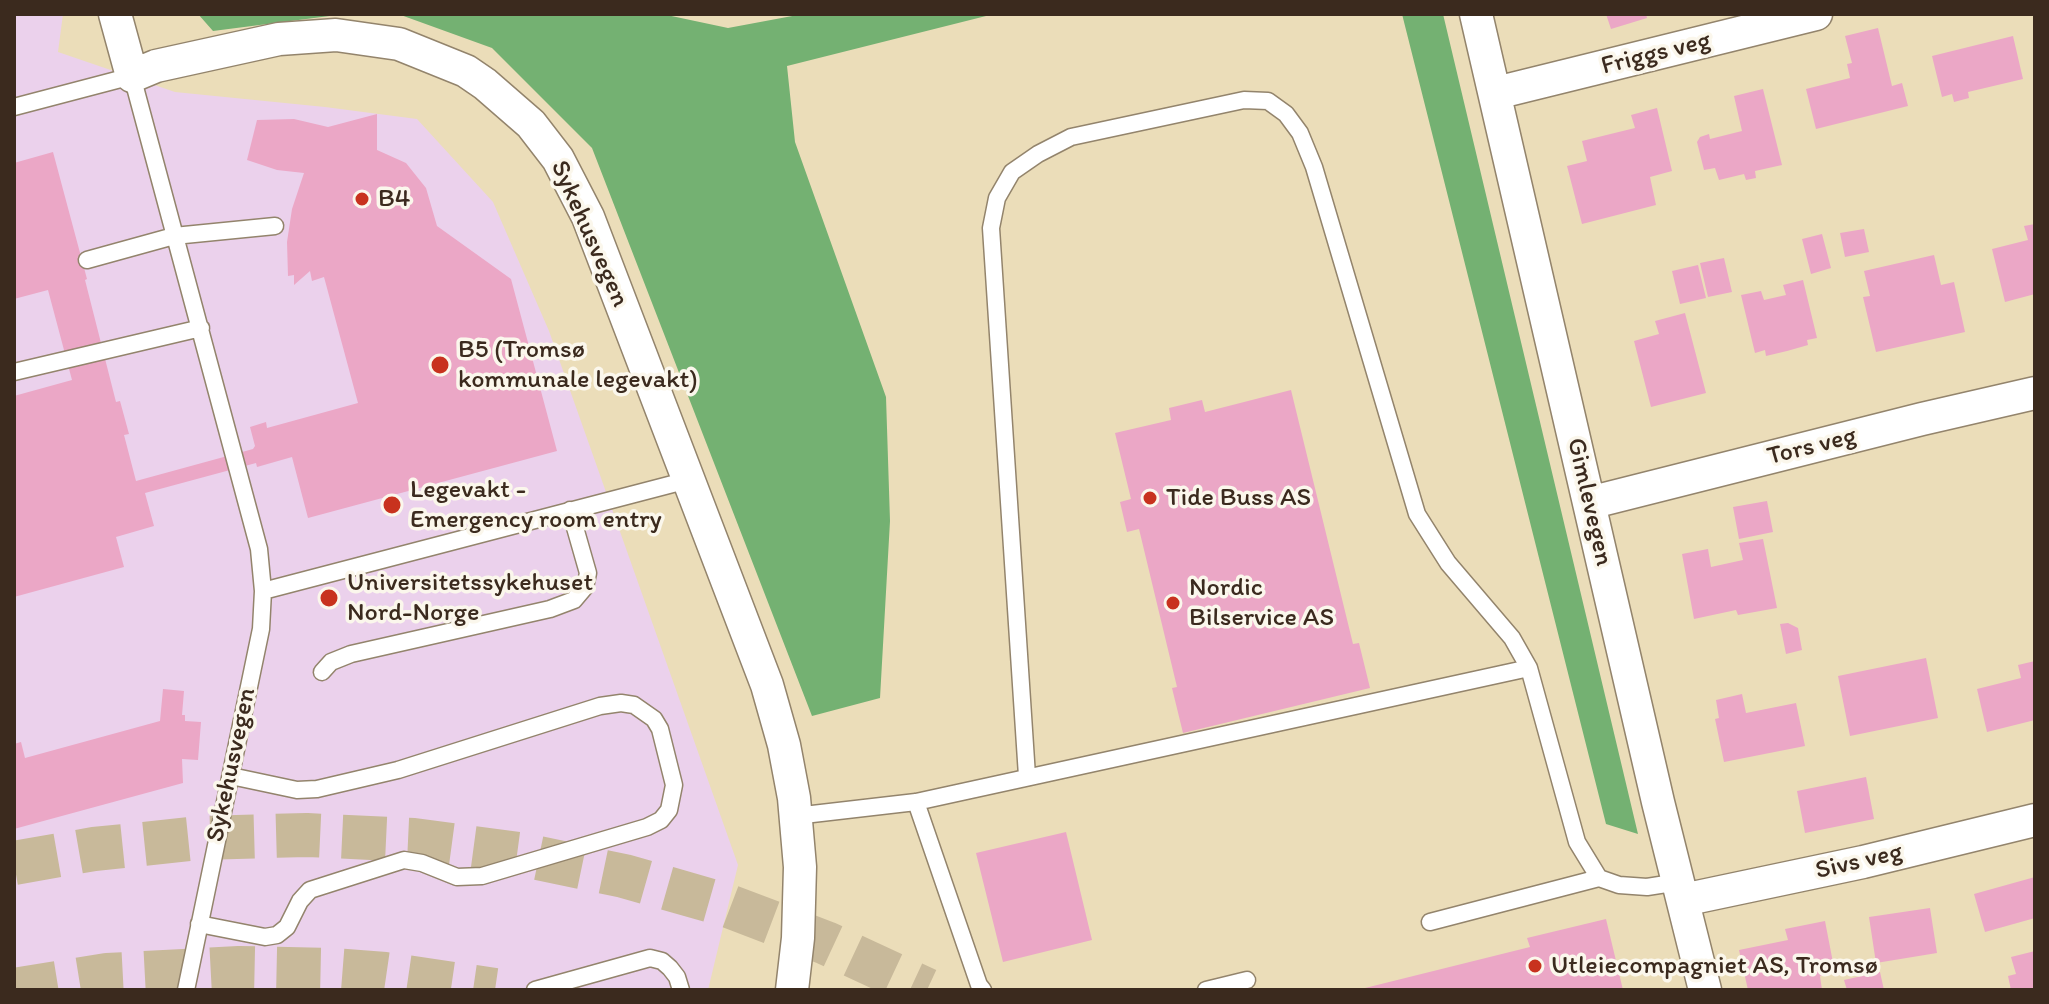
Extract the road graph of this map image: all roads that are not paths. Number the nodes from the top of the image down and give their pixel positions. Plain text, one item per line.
1 (115, 14) edge
2 (1476, 14) edge
3 (1816, 14) edge
4 (132, 76) junction
5 (1496, 93) junction
6 (14, 107) edge
7 (275, 226) dead end
8 (174, 236) junction
9 (87, 260) dead end
10 (201, 328) junction
11 (14, 372) edge
12 (2035, 393) edge
13 (688, 480) junction
14 (1589, 503) junction
15 (570, 510) junction
16 (263, 591) junction
17 (1529, 668) junction
18 (322, 672) dead end
19 (231, 776) junction
20 (1027, 776) junction
21 (916, 802) junction
22 (795, 816) junction
23 (2035, 820) edge
24 (1599, 878) junction
25 (1681, 891) junction
26 (1430, 922) dead end
27 (199, 924) junction
28 (1247, 980) dead end
29 (186, 990) edge
30 (535, 990) edge
31 (681, 990) edge
32 (792, 990) edge
33 (983, 990) edge
34 (1206, 990) edge
35 (1705, 990) edge

1 - 4 street, Sykehusvegen
2 - 5 street, Gimlevegen
3 - 5 street, Friggs veg
4 - 6 lane
4 - 8 lane, Sykehusvegen
4 - 13 street, Sykehusvegen
5 - 14 street, Gimlevegen
7 - 8 lane
8 - 9 lane
8 - 10 lane, Sykehusvegen
10 - 11 lane
10 - 16 lane, Sykehusvegen
12 - 14 street, Tors veg
13 - 15 lane
13 - 22 street, Sykehusvegen
14 - 25 street, Gimlevegen
15 - 16 lane
15 - 18 lane
16 - 19 lane, Sykehusvegen
17 - 20 lane
17 - 20 lane
17 - 24 lane
19 - 27 lane, Sykehusvegen
19 - 27 lane
20 - 21 lane
21 - 22 lane
21 - 33 lane
22 - 32 street, Sykehusvegen
23 - 25 street, Sivs veg
24 - 25 lane
24 - 26 lane
25 - 35 street, Gimlevegen
27 - 29 lane, Sykehusvegen
28 - 34 lane
30 - 31 lane

